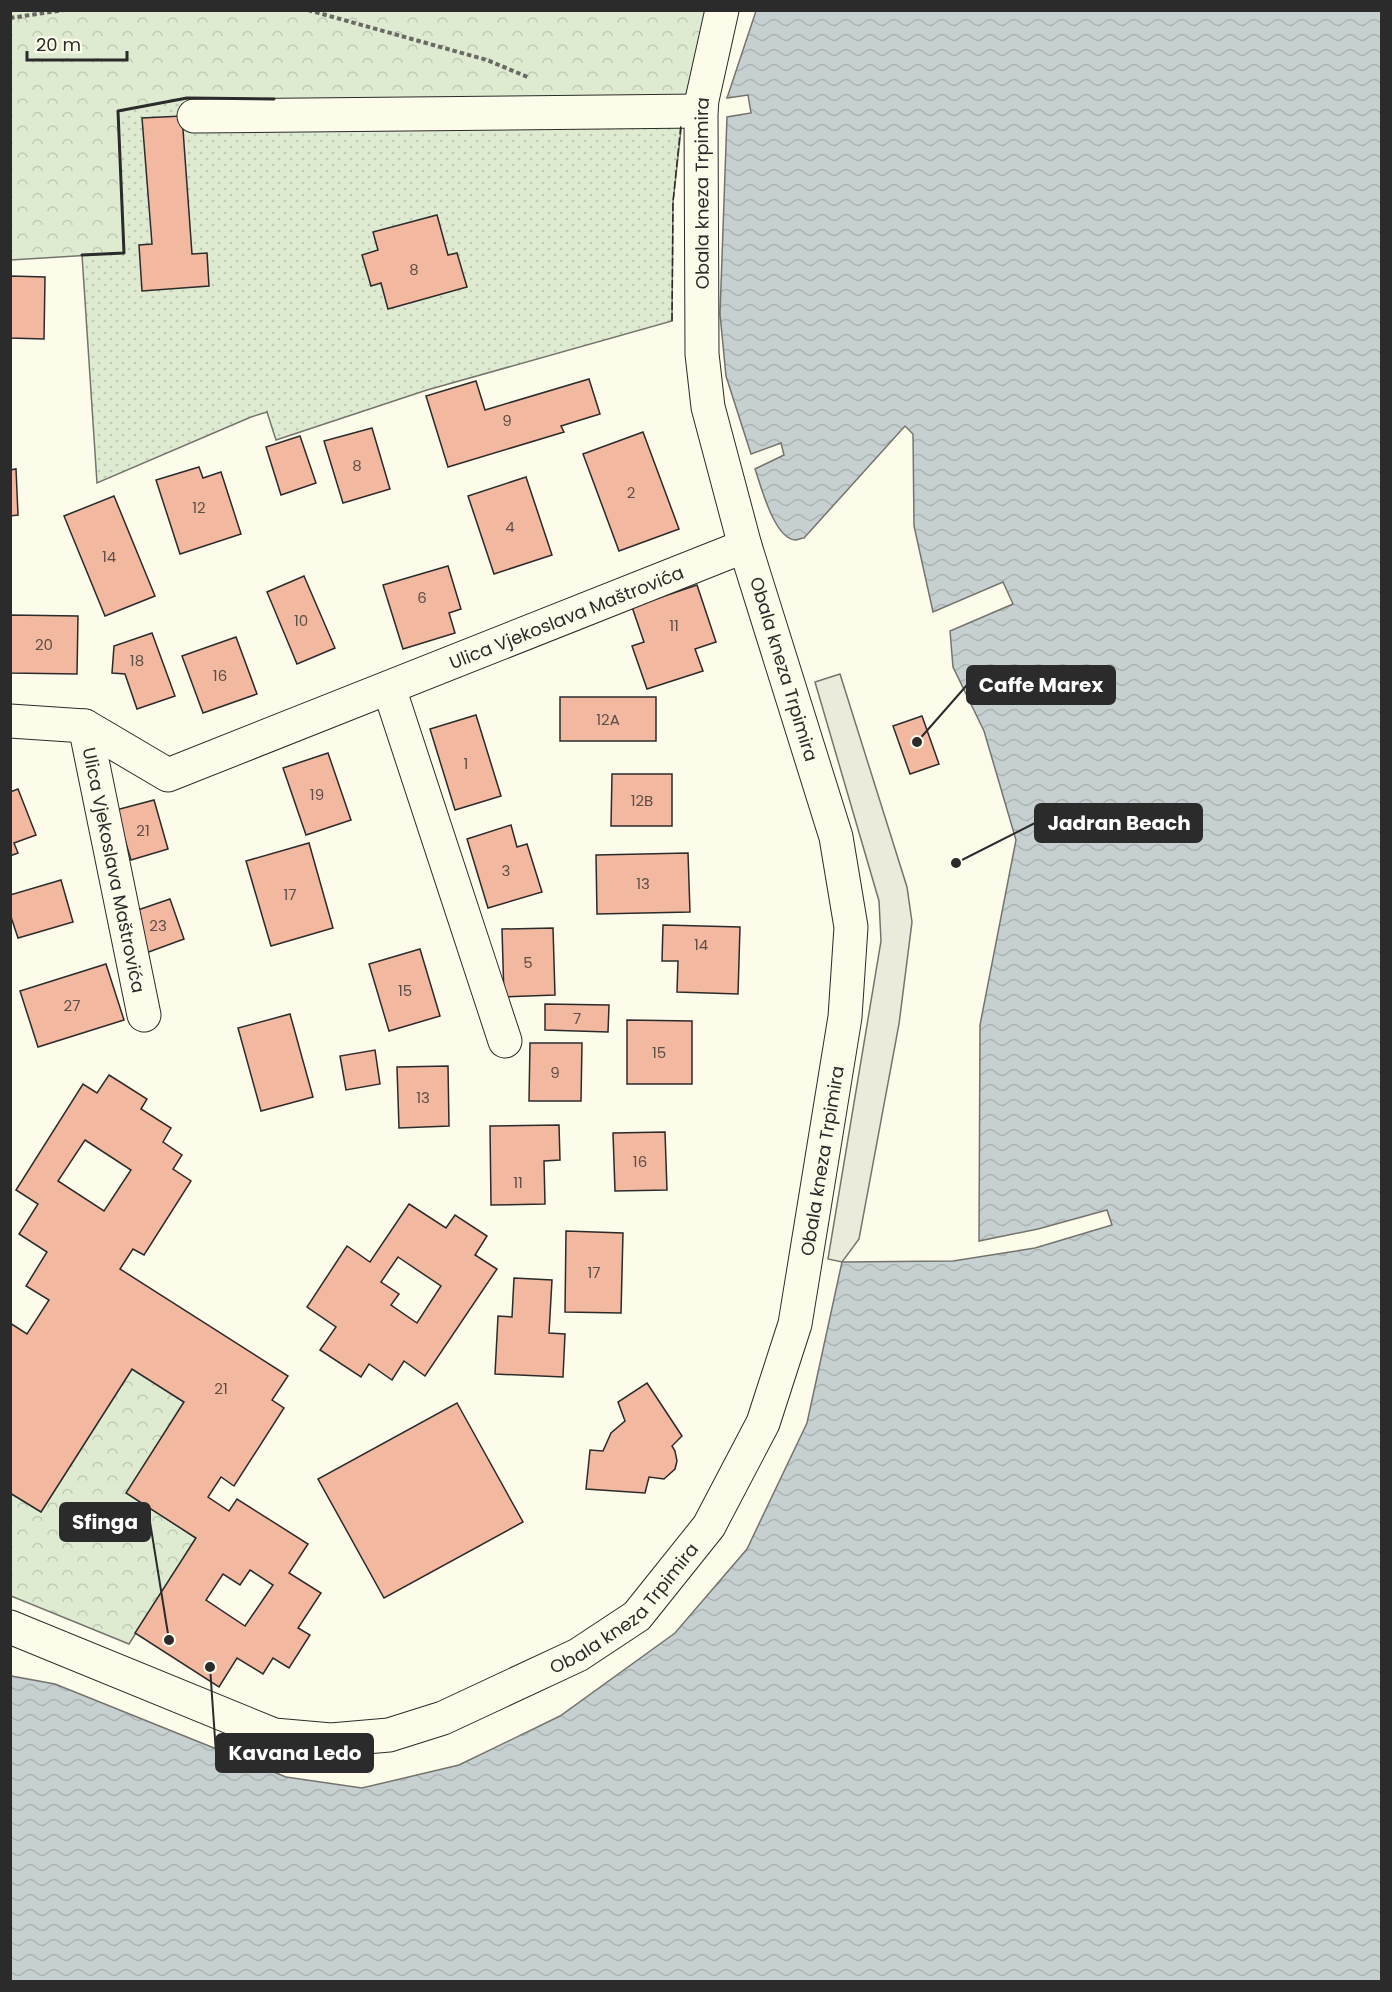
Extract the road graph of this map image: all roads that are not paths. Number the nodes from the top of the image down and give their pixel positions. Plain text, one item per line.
1 (722, 10) edge
2 (701, 111) junction
3 (194, 116) dead end
4 (745, 546) junction
5 (389, 688) junction
6 (10, 721) edge
7 (85, 726) junction
8 (144, 1015) dead end
9 (505, 1041) dead end
10 (10, 1627) edge

1 - 2 street, Obala kneza Trpimira
2 - 3 street
2 - 4 street, Obala kneza Trpimira
4 - 5 street, Ulica Vjekoslava Maštrovića
4 - 10 street, Obala kneza Trpimira
5 - 7 street, Ulica Vjekoslava Maštrovića
5 - 9 street
6 - 7 street, Ulica Vjekoslava Maštrovića
7 - 8 street, Ulica Vjekoslava Maštrovića

